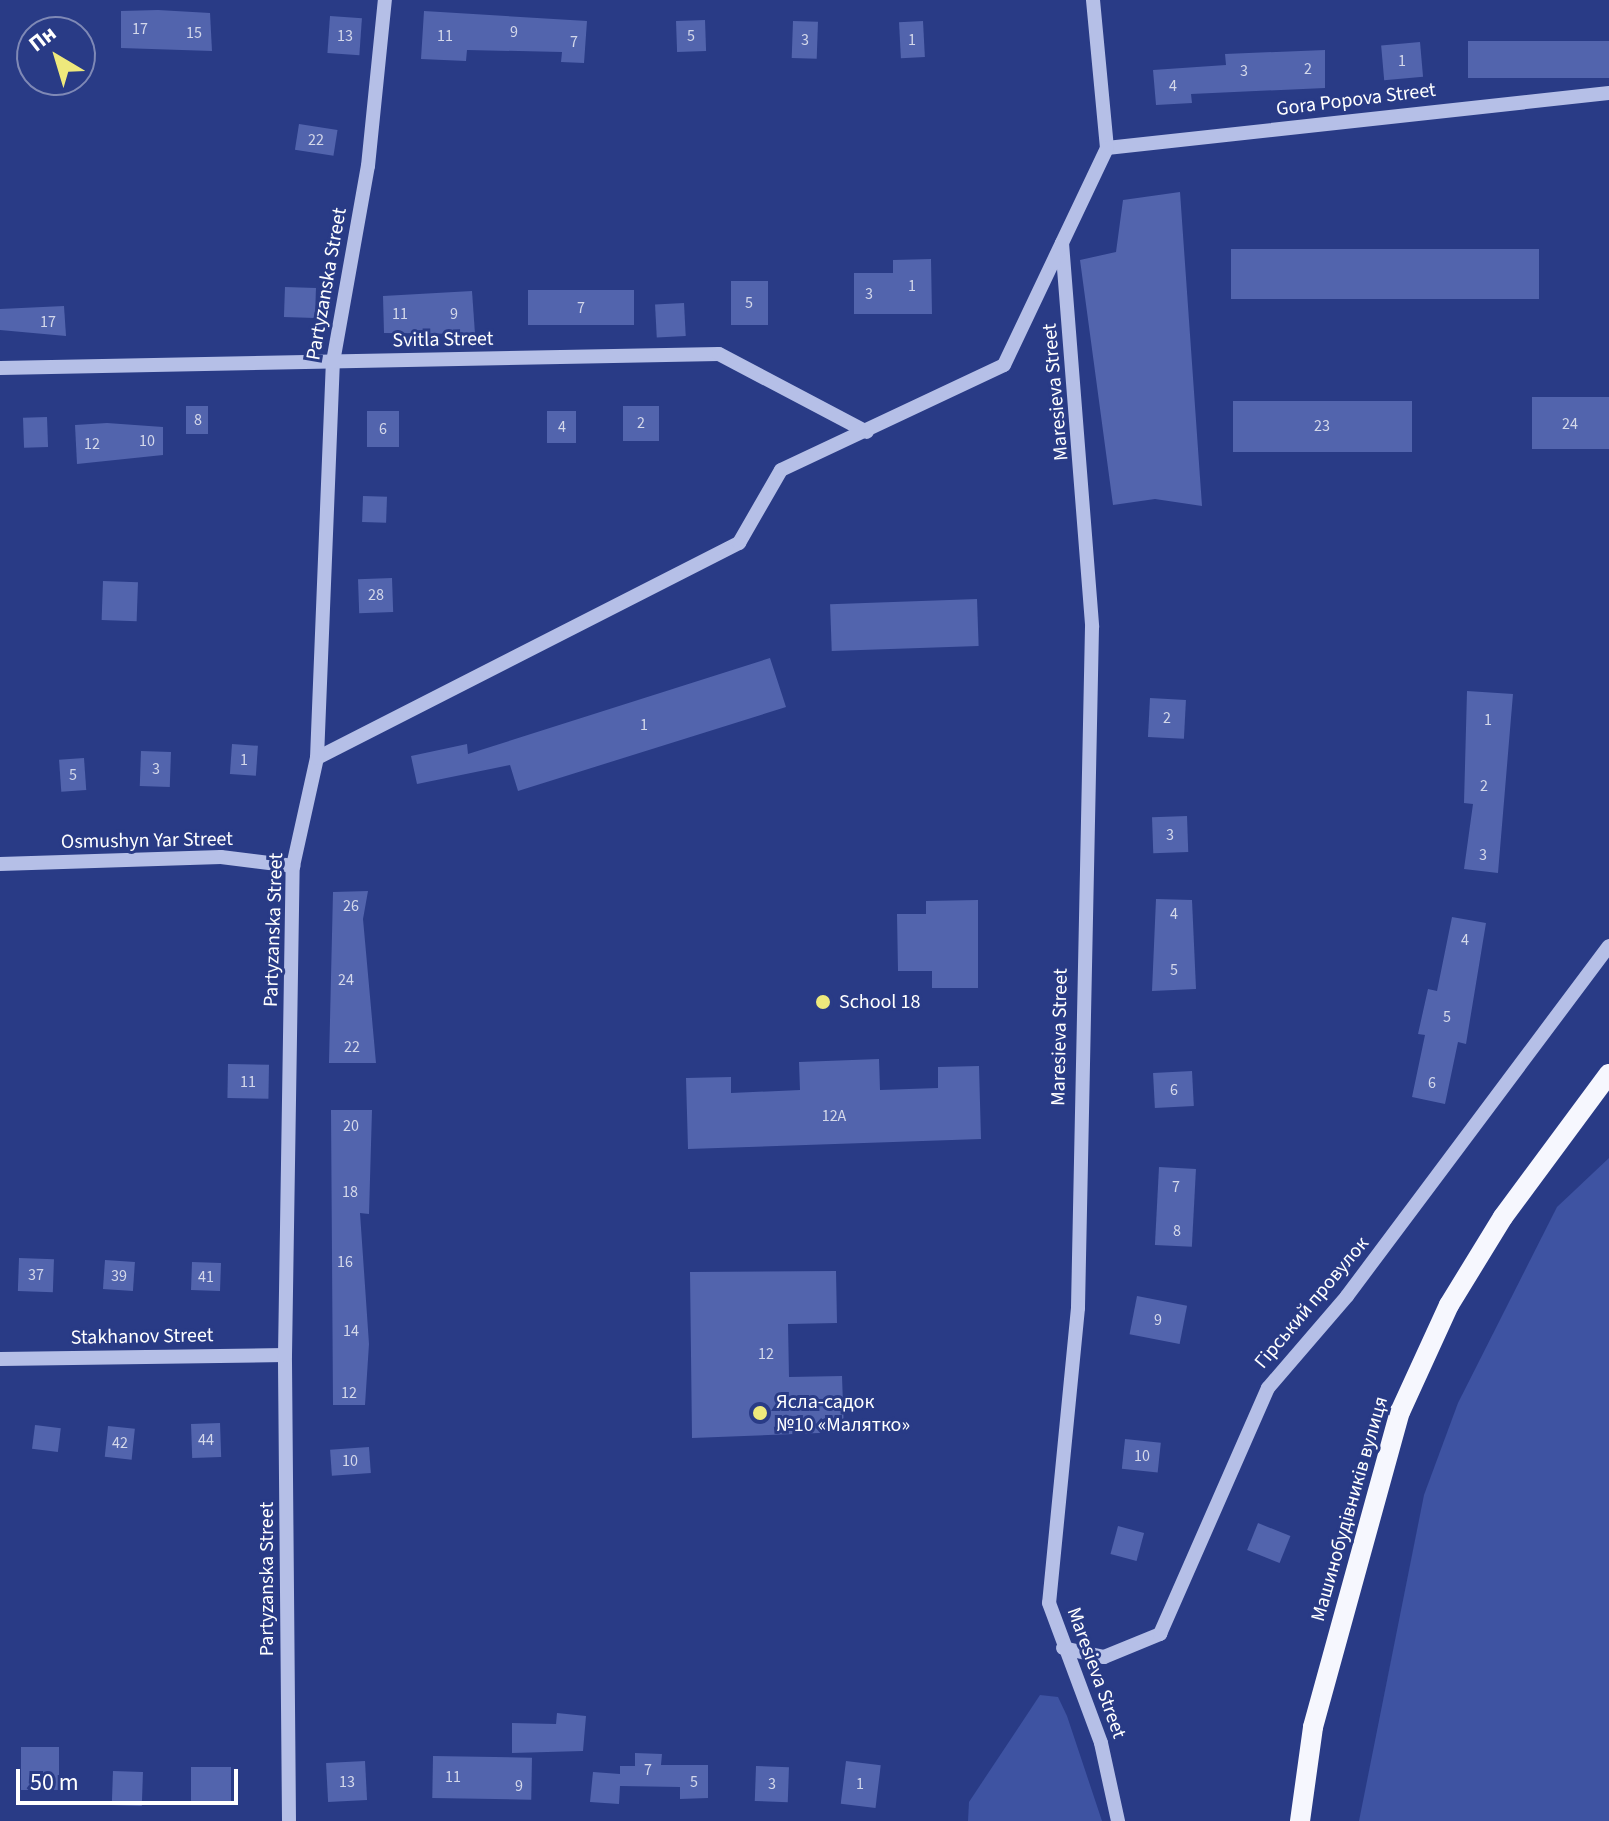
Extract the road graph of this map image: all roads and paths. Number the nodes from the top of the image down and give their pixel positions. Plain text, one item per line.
1 (385, 0) edge
2 (1093, 0) edge
3 (1609, 93) edge
4 (1107, 148) junction
5 (1062, 243) junction
6 (333, 362) junction
7 (0, 368) edge
8 (867, 432) junction
9 (317, 758) junction
10 (0, 864) edge
11 (293, 866) junction
12 (1609, 946) edge
13 (1609, 1074) edge
14 (285, 1355) junction
15 (0, 1359) edge
16 (1063, 1648) junction
17 (289, 1821) edge
18 (1118, 1821) edge
19 (1300, 1821) edge

1 - 6 street, Partyzanska Street
2 - 4 street
3 - 4 street, Gora Popova Street
4 - 5 street
5 - 8 street
5 - 16 street, Maresieva Street
6 - 7 street, Svitla Street
6 - 8 street, Svitla Street
6 - 9 street, Partyzanska Street
8 - 9 street
9 - 11 street, Partyzanska Street
10 - 11 street, Osmushyn Yar Street
11 - 14 street, Partyzanska Street
12 - 16 street, Гірський провулок
13 - 19 main road, Машинобудівників вулиця
14 - 15 street, Stakhanov Street
14 - 17 street, Partyzanska Street
16 - 18 street, Maresieva Street

